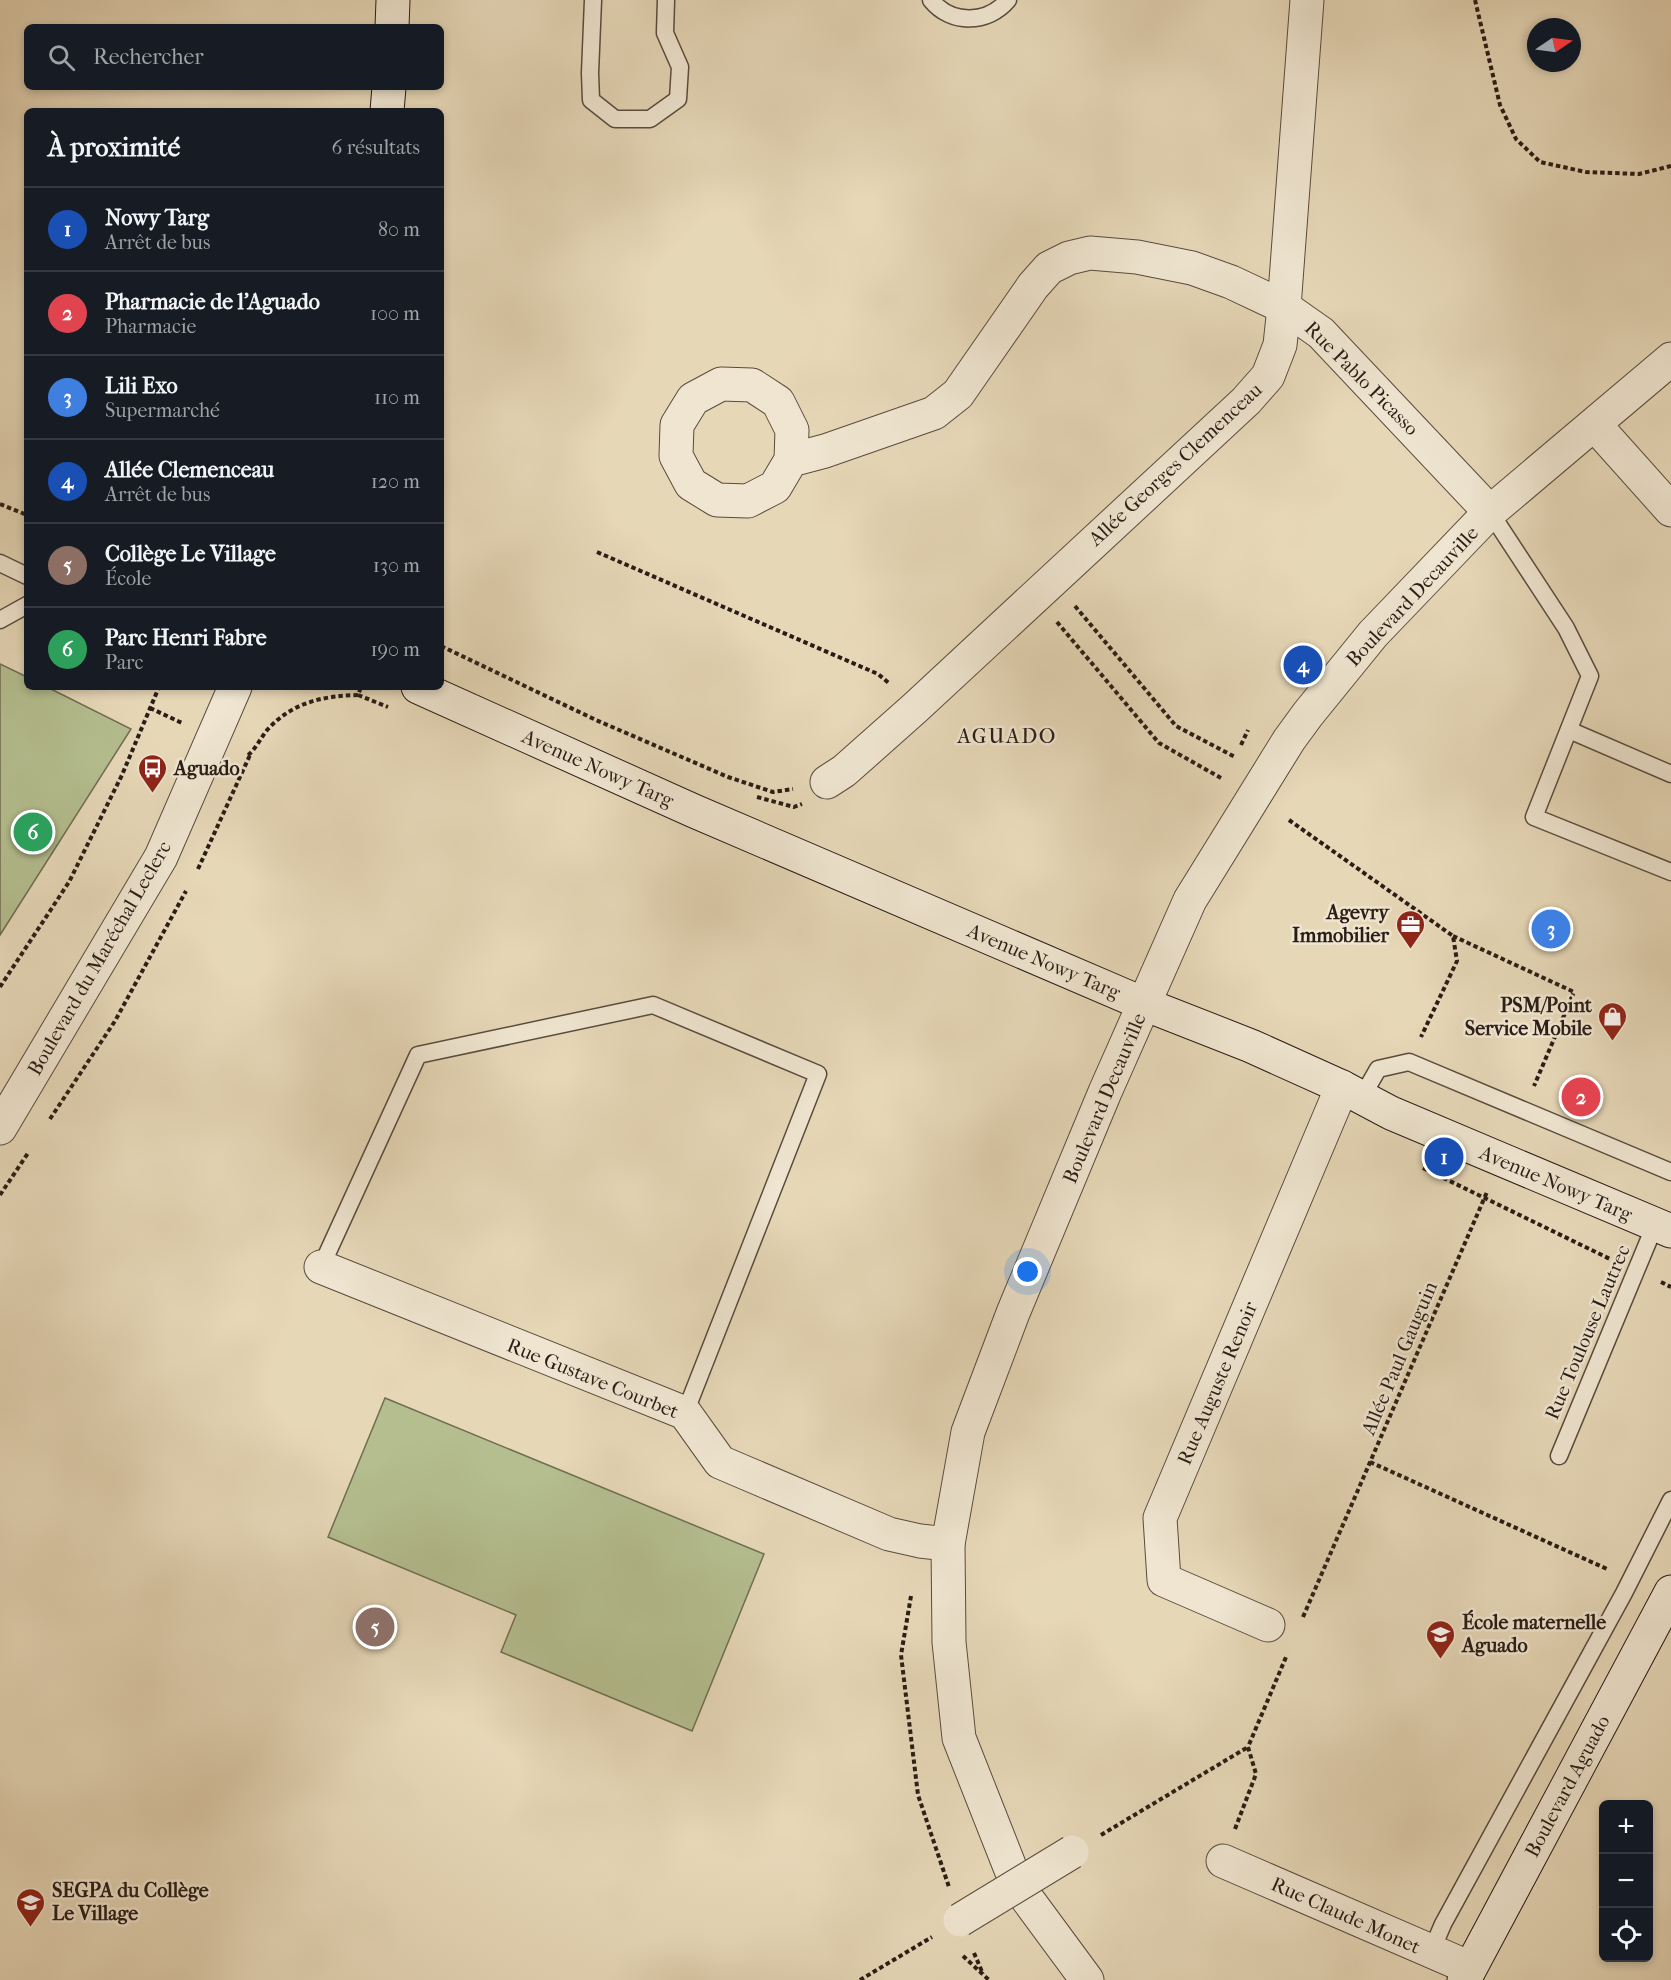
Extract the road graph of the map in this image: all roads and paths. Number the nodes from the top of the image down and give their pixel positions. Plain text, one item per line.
1 (393, 0) edge
2 (593, 0) edge
3 (666, 0) edge
4 (931, 0) edge
5 (1008, 0) edge
6 (1307, 0) edge
7 (1475, 0) edge
8 (392, 24) edge
9 (389, 90) edge
10 (387, 108) edge
11 (1671, 166) edge
12 (1284, 307) junction
13 (1671, 359) edge
14 (1595, 425) junction
15 (791, 460) dead end
16 (0, 504) edge
17 (1671, 510) edge
18 (1490, 512) junction
19 (24, 514) edge
20 (597, 552) dead end
21 (0, 563) edge
22 (24, 575) edge
23 (1035, 597) junction
24 (1069, 599) dead end
25 (24, 607) edge
26 (0, 620) edge
27 (444, 647) edge
28 (158, 690) edge
29 (234, 690) edge
30 (425, 690) edge
31 (915, 708) junction
32 (1569, 730) junction
33 (1235, 758) dead end
34 (1671, 774) edge
35 (1221, 778) dead end
36 (827, 782) joint
37 (1289, 820) dead end
38 (1671, 872) edge
39 (1453, 936) junction
40 (0, 987) edge
41 (1144, 1004) junction
42 (1409, 1062) junction
43 (1352, 1092) junction
44 (1523, 1110) junction
45 (0, 1128) edge
46 (1502, 1160) junction
47 (1415, 1163) dead end
48 (1671, 1172) edge
49 (1485, 1196) junction
50 (1663, 1228) edge
51 (321, 1267) joint
52 (1635, 1271) junction
53 (1671, 1287) edge
54 (685, 1413) junction
55 (1559, 1456) dead end
56 (1370, 1462) junction
57 (1671, 1500) edge
58 (948, 1544) junction
59 (1671, 1592) edge
60 (1624, 1593) junction
61 (1284, 1625) joint
62 (1286, 1656) dead end
63 (1248, 1747) junction
64 (1072, 1852) joint
65 (1223, 1861) joint
66 (960, 1920) joint
67 (1431, 1952) junction
68 (1467, 1974) edge
69 (860, 1980) edge
70 (1087, 1980) edge

1 - 8 street
2 - 3 lane
4 - 5 lane
6 - 12 street, Allée Georges Clemenceau
7 - 11 path
9 - 10 street
12 - 15 street, Rue Pablo Picasso
12 - 18 street, Rue Pablo Picasso
12 - 23 street, Allée Georges Clemenceau
13 - 14 street, Boulevard Decauville
14 - 17 street
14 - 18 street, Boulevard Decauville
16 - 19 path
18 - 32 lane
18 - 41 street, Boulevard Decauville
20 - 31 path
21 - 22 lane
23 - 31 street, Allée Georges Clemenceau
23 - 35 path
24 - 33 path
25 - 26 lane
27 - 36 path
28 - 40 path
29 - 45 street, Boulevard du Maréchal Leclerc
30 - 41 street, Avenue Nowy Targ
31 - 36 street, Allée Georges Clemenceau
32 - 34 lane
32 - 38 lane
37 - 39 path
39 - 42 path
39 - 44 path
41 - 43 street, Avenue Nowy Targ
41 - 58 street, Boulevard Decauville
42 - 43 lane
42 - 44 lane
43 - 46 street, Avenue Nowy Targ
43 - 61 street, Rue Auguste Renoir
44 - 48 lane
46 - 49 path, Allée Paul Gauguin
46 - 50 street, Avenue Nowy Targ
47 - 49 path
49 - 52 path
49 - 56 path, Allée Paul Gauguin
50 - 52 lane, Rue Toulouse Lautrec
51 - 54 street, Rue Gustave Courbet
51 - 54 lane
52 - 53 path
52 - 55 lane, Rue Toulouse Lautrec
54 - 58 street, Rue Gustave Courbet
56 - 60 path
56 - 61 path, Allée Paul Gauguin
57 - 60 lane
58 - 70 street, Boulevard Decauville
59 - 68 street, Boulevard Aguado
60 - 67 lane
62 - 63 path
63 - 64 path
63 - 65 path
64 - 66 street, bridge
65 - 67 street, Rue Claude Monet
66 - 69 path
67 - 68 street, Rue Claude Monet

